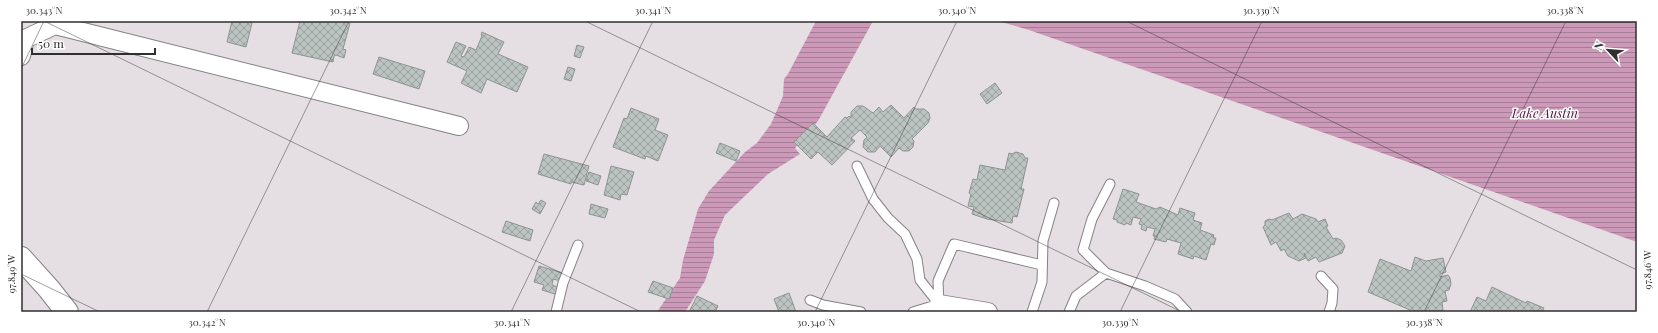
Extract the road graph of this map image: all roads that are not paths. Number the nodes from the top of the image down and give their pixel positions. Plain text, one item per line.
1 (35, 28) edge
2 (21, 56) edge
3 (459, 126) dead end
4 (857, 166) dead end
5 (1110, 184) dead end
6 (1054, 203) dead end
7 (578, 245) dead end
8 (21, 258) edge
9 (1042, 265) junction
10 (1106, 273) junction
11 (1321, 276) dead end
12 (810, 300) dead end
13 (939, 304) junction
14 (67, 312) edge
15 (556, 312) edge
16 (861, 312) edge
17 (913, 312) edge
18 (988, 312) edge
19 (1032, 312) edge
20 (1069, 312) edge
21 (1187, 312) edge
22 (1329, 312) edge

1 - 2 street
1 - 3 street
4 - 13 lane
5 - 10 lane
6 - 9 lane
7 - 15 lane
8 - 14 street
9 - 13 lane
9 - 19 lane
10 - 20 lane
10 - 21 lane
11 - 22 lane
12 - 16 lane
13 - 17 lane
13 - 18 street

